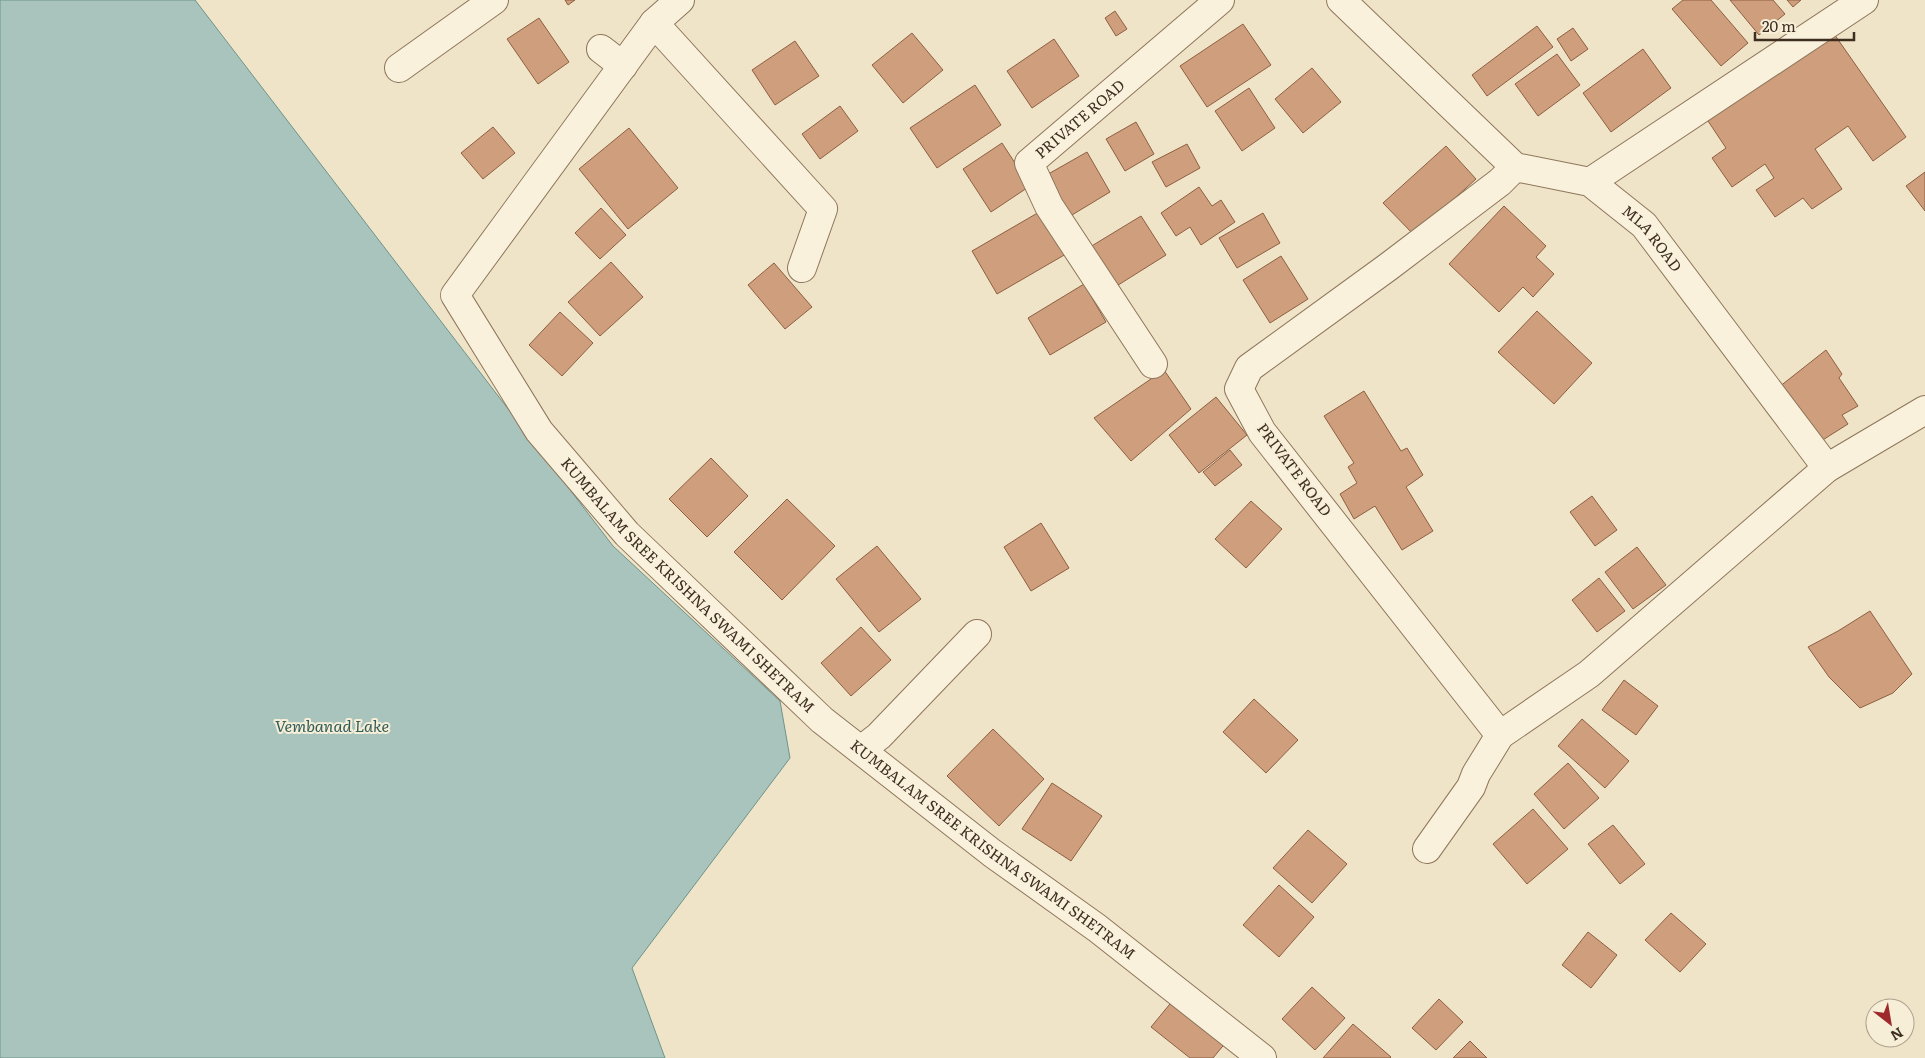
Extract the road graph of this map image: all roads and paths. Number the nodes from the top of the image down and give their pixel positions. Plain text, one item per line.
1 (494, 0) edge
2 (680, 0) edge
3 (1220, 0) edge
4 (1341, 0) edge
5 (1864, 0) edge
6 (654, 23) junction
7 (601, 49) dead end
8 (622, 66) junction
9 (399, 68) dead end
10 (1515, 167) junction
11 (1590, 182) junction
12 (802, 268) dead end
13 (1153, 364) dead end
14 (1925, 410) edge
15 (1828, 468) junction
16 (977, 634) dead end
17 (1500, 735) junction
18 (861, 750) junction
19 (1427, 849) dead end
20 (1233, 1050) edge
21 (1262, 1058) edge

1 - 9 street
2 - 6 street, KUMBALAM SREE KRISHNA SWAMI SHETRAM
3 - 13 street, PRIVATE ROAD
4 - 10 street
5 - 11 street
6 - 8 street, KUMBALAM SREE KRISHNA SWAMI SHETRAM
6 - 12 street
7 - 8 street
8 - 18 street, KUMBALAM SREE KRISHNA SWAMI SHETRAM
10 - 11 street, MLA ROAD
10 - 17 street, PRIVATE ROAD
11 - 15 street, MLA ROAD
14 - 15 street
15 - 17 street
16 - 18 street
17 - 19 street
18 - 20 street, KUMBALAM SREE KRISHNA SWAMI SHETRAM
20 - 21 street, KUMBALAM SREE KRISHNA SWAMI SHETRAM

